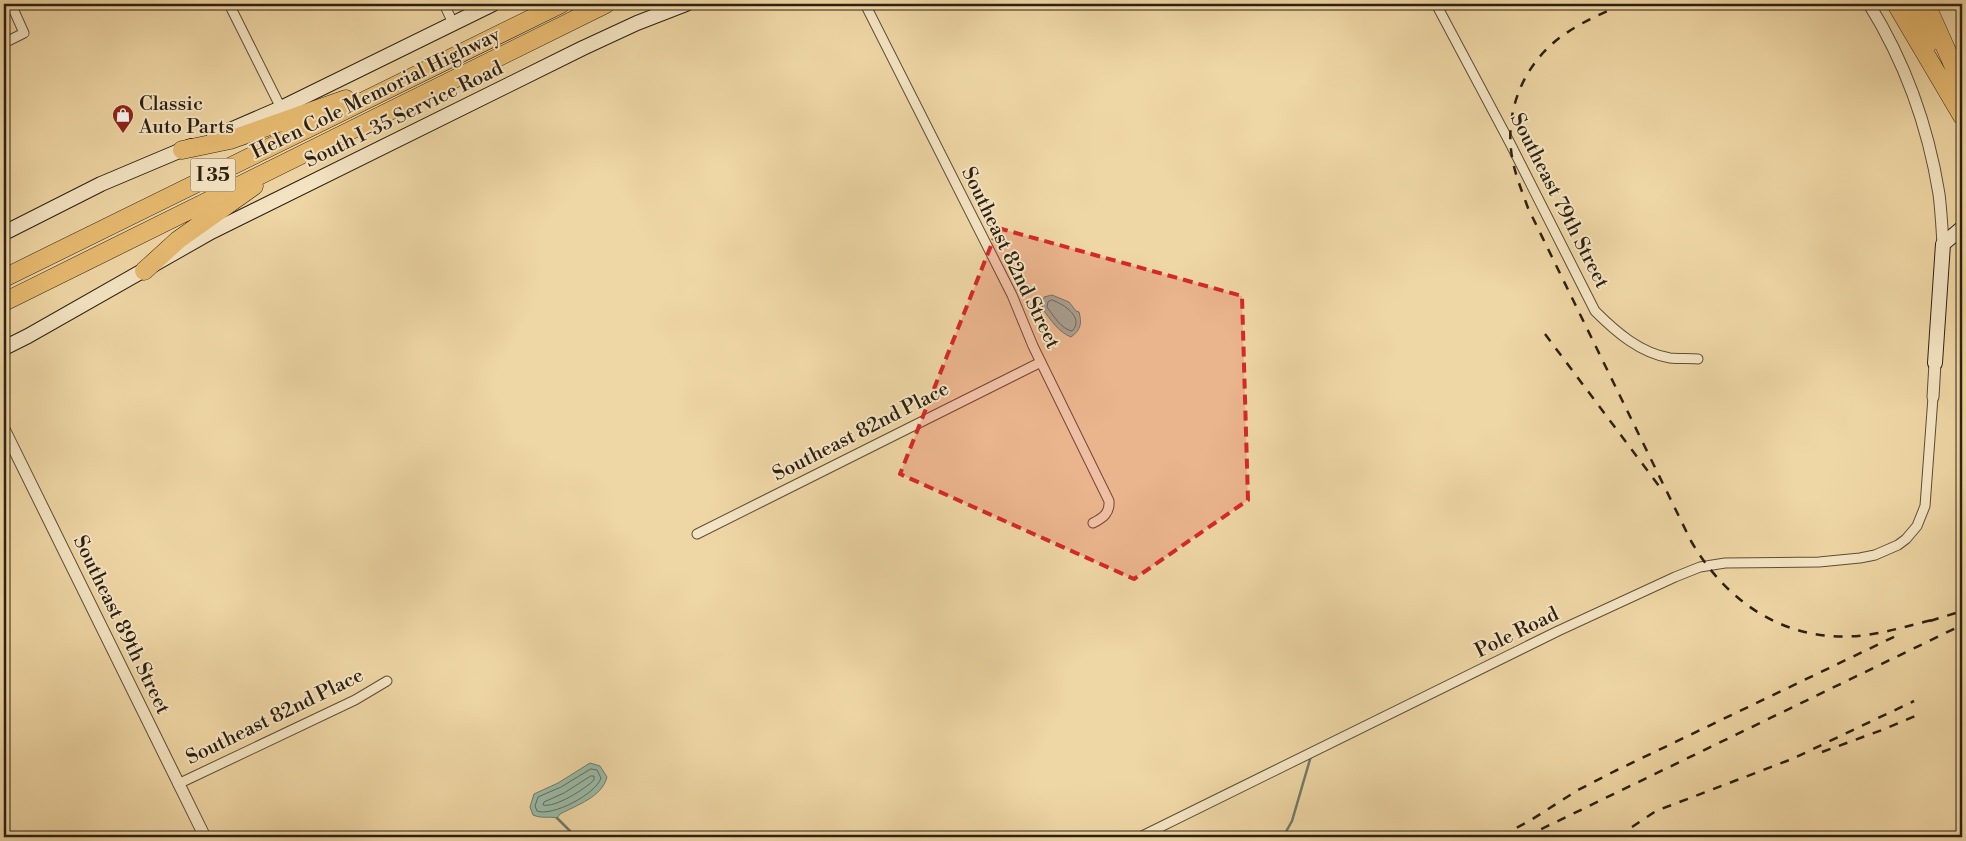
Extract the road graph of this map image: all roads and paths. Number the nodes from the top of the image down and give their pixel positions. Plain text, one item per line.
1 (11, 4) edge
2 (229, 4) edge
3 (444, 4) edge
4 (493, 4) edge
5 (561, 4) edge
6 (606, 4) edge
7 (686, 4) edge
8 (865, 4) edge
9 (1436, 4) edge
10 (1869, 4) edge
11 (1896, 4) edge
12 (1912, 4) edge
13 (1926, 4) edge
14 (453, 23) junction
15 (4, 43) edge
16 (422, 72) junction
17 (1962, 85) edge
18 (281, 108) junction
19 (1962, 112) edge
20 (1962, 116) edge
21 (182, 150) junction
22 (286, 162) junction
23 (1962, 228) edge
24 (4, 233) edge
25 (1962, 241) edge
26 (1943, 244) junction
27 (144, 271) junction
28 (4, 278) edge
29 (4, 302) edge
30 (7, 344) edge
31 (1698, 359) dead end
32 (1041, 362) junction
33 (1935, 363) joint
34 (1933, 397) joint
35 (4, 429) edge
36 (1093, 523) dead end
37 (697, 534) dead end
38 (387, 681) dead end
39 (178, 784) junction
40 (204, 837) edge
41 (1140, 837) edge

1 - 15 street
2 - 18 street
3 - 14 street
4 - 14 main road
5 - 16 highway, Helen Cole Memorial Highway / I 35
6 - 22 highway, Helen Cole Memorial Highway / I 35
7 - 27 main road, South I-35 Service Road
8 - 32 street, Southeast 82nd Street
9 - 31 street, Southeast 79th Street
10 - 26 street
11 - 20 highway
12 - 19 highway
13 - 17 highway
14 - 18 main road
16 - 21 highway
16 - 28 highway, Helen Cole Memorial Highway / I 35
18 - 21 main road
21 - 24 main road
22 - 27 highway
22 - 29 highway, Helen Cole Memorial Highway / I 35
23 - 26 main road
25 - 26 main road
26 - 33 main road
27 - 30 main road, South I-35 Service Road
32 - 36 street, Southeast 82nd Street
32 - 37 street, Southeast 82nd Place
33 - 34 street
34 - 41 street, Pole Road
35 - 39 street, Southeast 89th Street
38 - 39 street, Southeast 82nd Place
39 - 40 street, Southeast 89th Street

